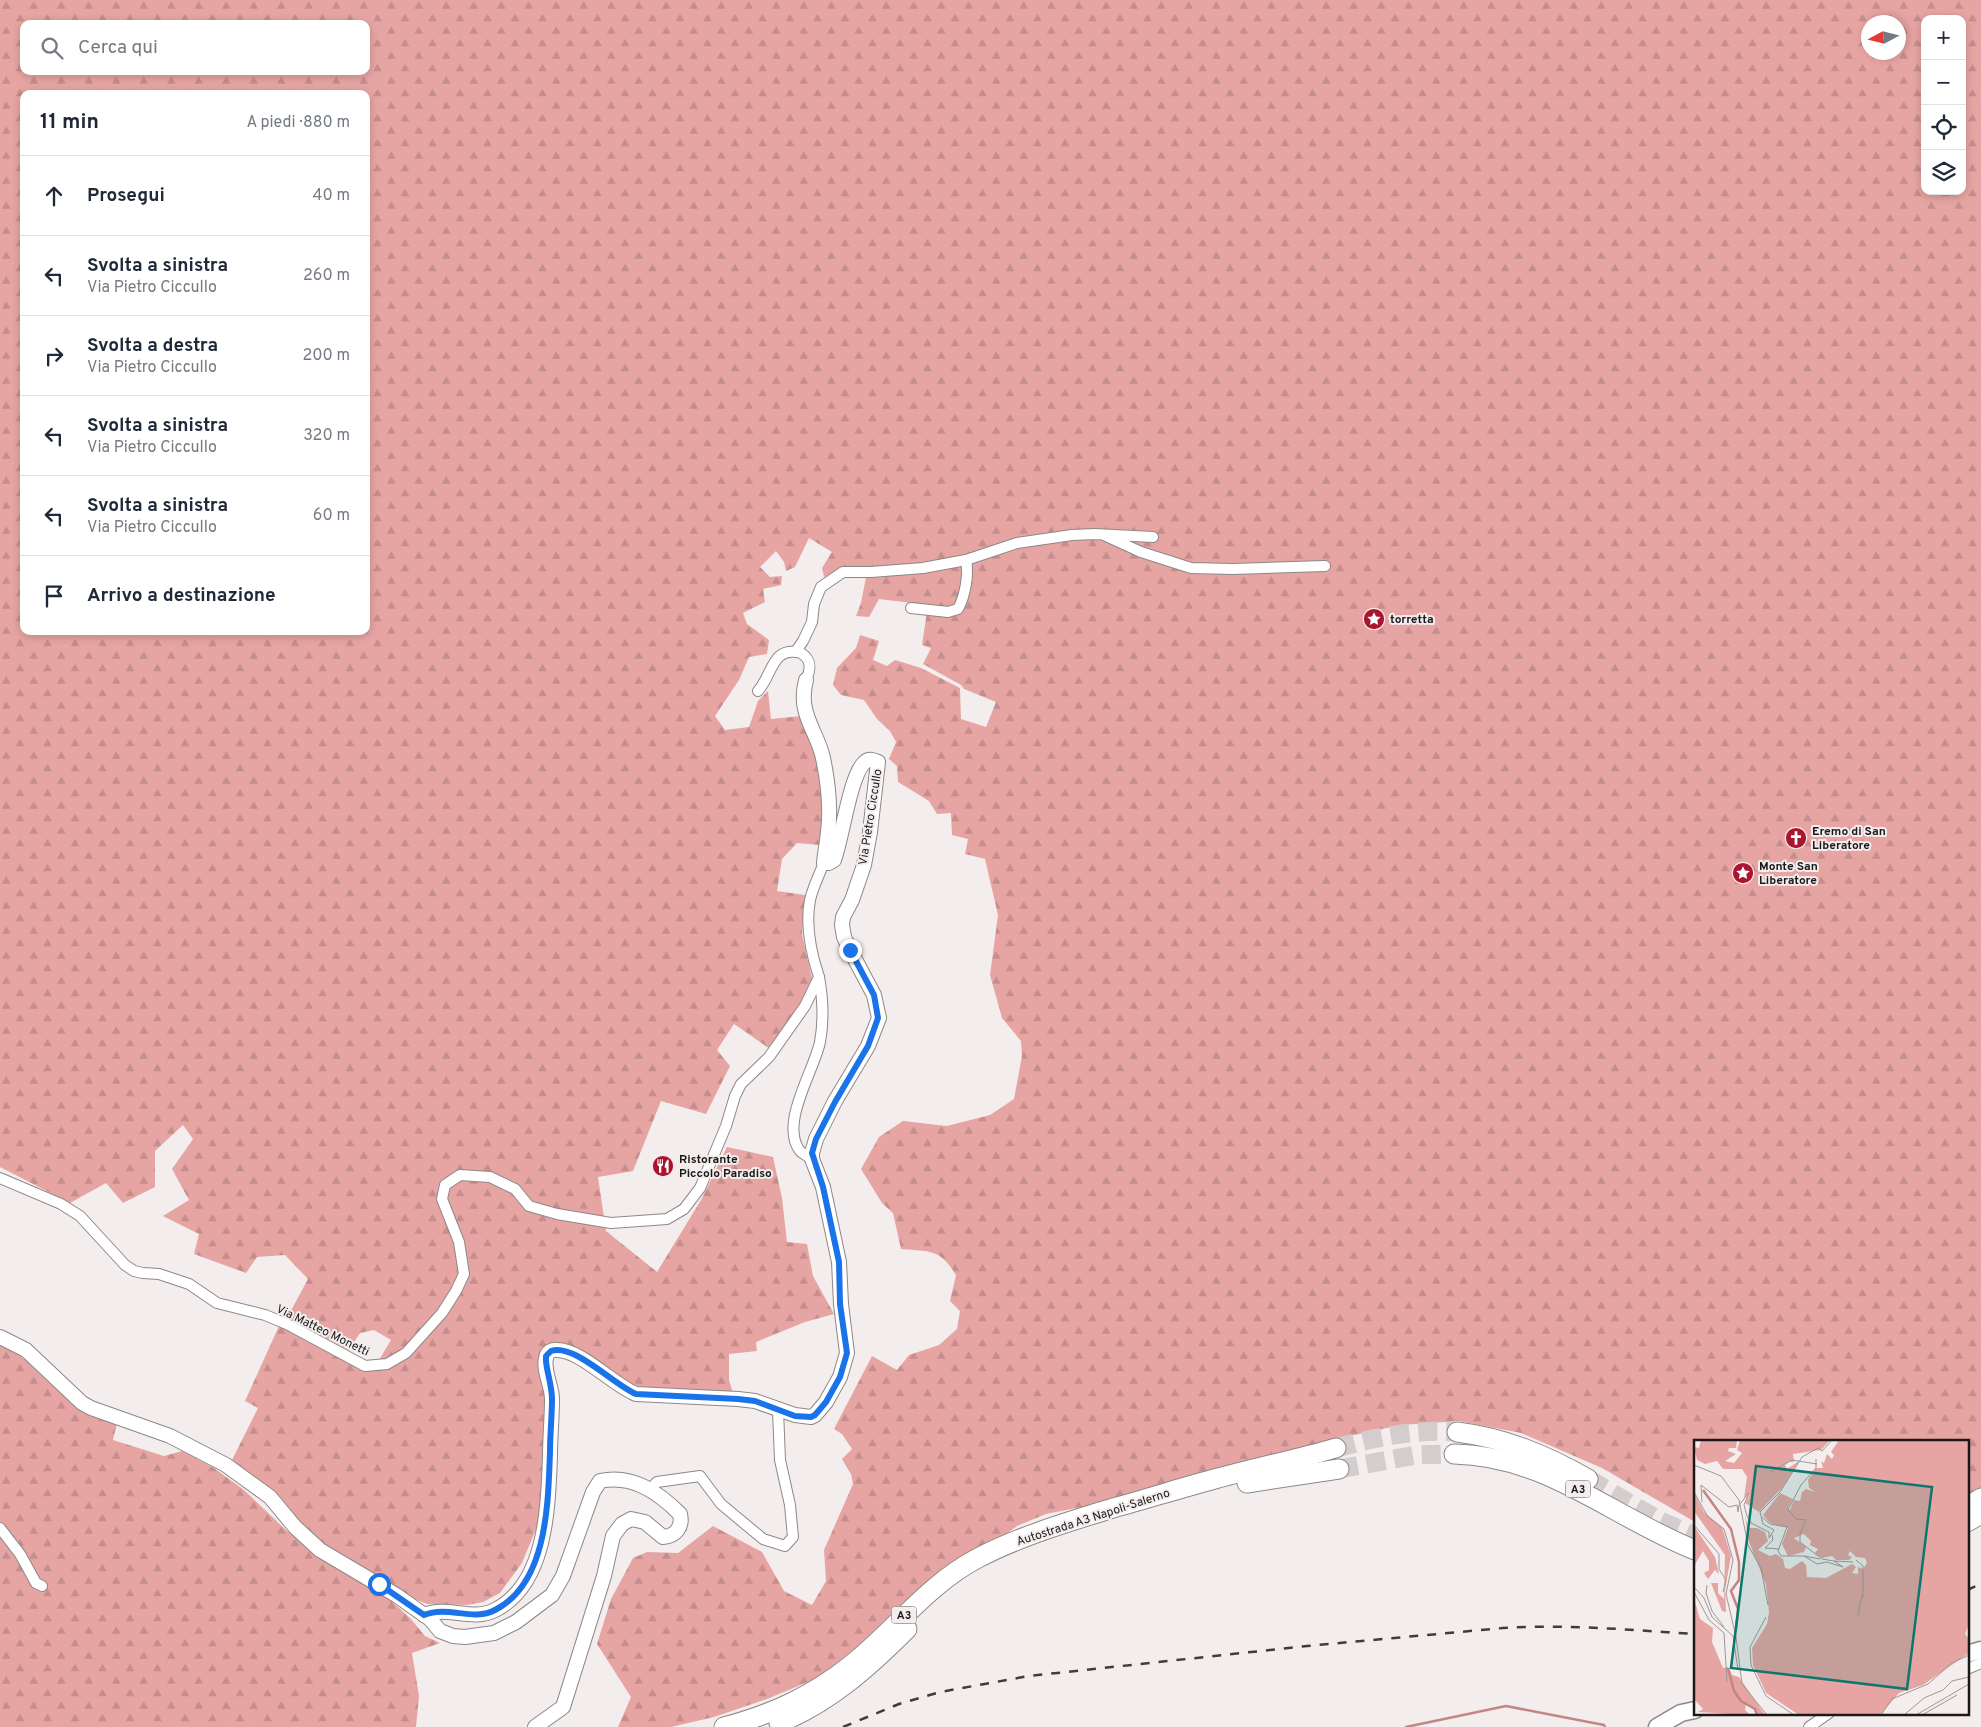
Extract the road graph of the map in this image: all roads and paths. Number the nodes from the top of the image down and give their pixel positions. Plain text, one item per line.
1 (1103, 534) junction
2 (1153, 537) dead end
3 (966, 560) junction
4 (1325, 566) dead end
5 (911, 608) dead end
6 (796, 651) junction
7 (808, 675) joint
8 (758, 691) dead end
9 (824, 863) junction
10 (819, 977) junction
11 (812, 1160) junction
12 (0, 1178) edge
13 (0, 1337) edge
14 (778, 1410) junction
15 (1457, 1432) tunnel mouth
16 (1336, 1448) tunnel mouth
17 (1454, 1454) tunnel mouth
18 (1339, 1469) tunnel mouth
19 (1252, 1475) junction
20 (1588, 1479) tunnel mouth
21 (650, 1489) junction
22 (1981, 1498) edge
23 (1968, 1505) edge
24 (1981, 1514) edge
25 (1093, 1520) junction
26 (1968, 1521) edge
27 (0, 1528) edge
28 (1694, 1549) edge
29 (42, 1586) dead end
30 (424, 1615) junction
31 (1981, 1650) edge
32 (1968, 1654) edge
33 (1981, 1663) edge
34 (1968, 1669) edge
35 (1694, 1710) edge
36 (1828, 1714) edge
37 (1663, 1724) edge
38 (534, 1727) edge
39 (724, 1727) edge
40 (769, 1727) edge
41 (1809, 1727) edge

1 - 2 street
1 - 3 street
1 - 4 street
3 - 5 street
3 - 6 street
6 - 7 street
6 - 8 street
7 - 9 street
9 - 10 street
9 - 11 street, Via Pietro Ciccullo
10 - 11 street
10 - 12 street, Via Matteo Monetti
11 - 14 street
13 - 30 street
14 - 21 street
14 - 30 street
15 - 20 highway, A3
16 - 19 highway, Autostrada A3 Napoli-Salerno / A3
17 - 28 highway, A3
18 - 19 highway, Autostrada A3 Napoli-Salerno / A3
19 - 25 highway, Autostrada A3 Napoli-Salerno / A3
21 - 30 street
21 - 38 street
22 - 23 highway
24 - 26 highway
25 - 39 highway, Autostrada A3 Napoli-Salerno / A3
25 - 40 highway, Autostrada A3 Napoli-Salerno / A3
27 - 29 street
31 - 32 main road
33 - 34 street
35 - 37 main road
36 - 41 street

